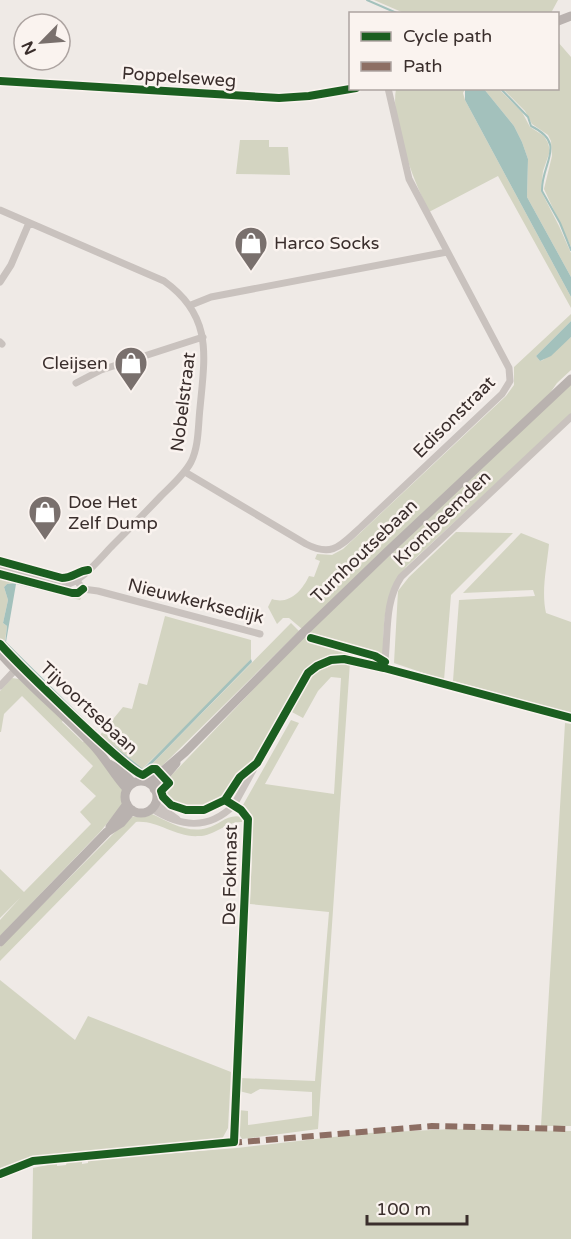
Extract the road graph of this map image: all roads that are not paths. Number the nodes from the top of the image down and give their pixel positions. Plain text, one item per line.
1 (0, 81) edge
2 (349, 89) edge
3 (388, 90) edge
4 (0, 210) edge
5 (29, 223) junction
6 (447, 252) junction
7 (0, 282) edge
8 (191, 305) junction
9 (204, 337) junction
10 (571, 379) edge
11 (76, 382) dead end
12 (571, 417) edge
13 (185, 472) junction
14 (0, 568) edge
15 (77, 581) junction
16 (260, 634) dead end
17 (0, 653) edge
18 (384, 668) junction
19 (16, 669) junction
20 (0, 686) edge
21 (571, 718) edge
22 (130, 786) junction
23 (152, 786) junction
24 (153, 805) junction
25 (234, 805) junction
26 (130, 807) junction
27 (0, 942) edge
28 (238, 1059) dead end

1 - 2 main road, Poppelseweg
3 - 6 street, Edisonstraat
4 - 5 street, Nobelstraat
5 - 7 street
5 - 8 street, Nobelstraat
6 - 8 street
6 - 13 street, Edisonstraat
8 - 9 street, Nobelstraat
9 - 11 street
9 - 13 street, Nobelstraat
10 - 23 main road, Turnhoutsebaan
12 - 18 street, Krombeemden
13 - 15 street, Nobelstraat
14 - 15 street, Nieuwkerksedijk
15 - 16 street, Nieuwkerksedijk
17 - 19 main road, Tijvoortsebaan
18 - 21 street
18 - 25 street
19 - 20 street
19 - 22 main road, Tijvoortsebaan
22 - 23 main road
22 - 26 main road
23 - 24 main road
24 - 25 street, De Fokmast
24 - 26 main road
25 - 28 street, De Fokmast
26 - 27 main road

